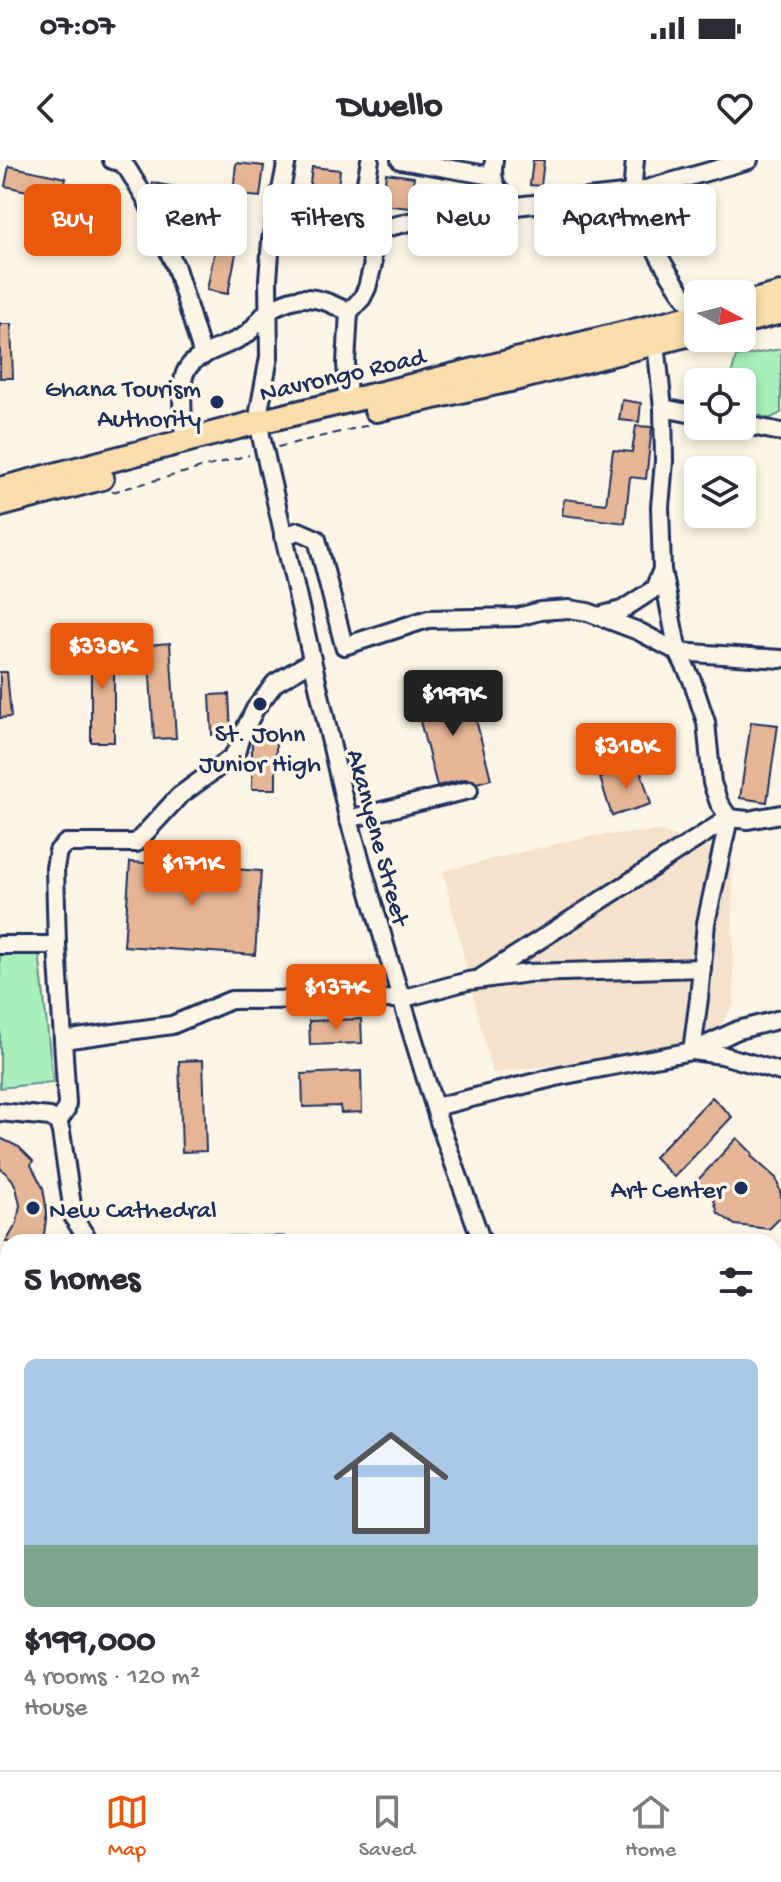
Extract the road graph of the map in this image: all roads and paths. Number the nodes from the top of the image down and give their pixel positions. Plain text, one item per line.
1 (287, 160) edge
2 (370, 160) edge
3 (400, 160) edge
4 (635, 160) edge
5 (120, 161) edge
6 (744, 161) edge
7 (493, 168) edge
8 (366, 184) edge
9 (633, 184) edge
10 (664, 184) edge
11 (371, 256) edge
12 (659, 256) edge
13 (684, 294) edge
14 (781, 294) edge
15 (756, 300) edge
16 (269, 310) junction
17 (349, 312) junction
18 (781, 312) edge
19 (684, 317) edge
20 (756, 318) edge
21 (684, 340) edge
22 (656, 343) junction
23 (203, 356) junction
24 (348, 401) junction
25 (663, 408) junction
26 (684, 412) edge
27 (367, 425) dead end
28 (756, 427) edge
29 (781, 432) edge
30 (261, 436) junction
31 (184, 441) junction
32 (0, 489) edge
33 (103, 495) dead end
34 (0, 505) edge
35 (283, 536) junction
36 (662, 570) junction
37 (599, 616) junction
38 (678, 652) junction
39 (781, 659) edge
40 (312, 661) junction
41 (469, 790) dead end
42 (781, 814) edge
43 (729, 818) junction
44 (348, 819) junction
45 (0, 945) edge
46 (57, 945) junction
47 (702, 968) junction
48 (477, 980) junction
49 (401, 999) junction
50 (781, 1019) edge
51 (63, 1040) junction
52 (692, 1051) junction
53 (781, 1072) edge
54 (435, 1107) junction
55 (0, 1112) edge
56 (58, 1122) junction
57 (84, 1234) edge
58 (479, 1234) edge

1 - 16 street
2 - 8 street
3 - 7 street
4 - 9 street
5 - 23 street
6 - 10 street
11 - 17 street
12 - 13 street
14 - 15 highway
16 - 17 street
16 - 23 street
16 - 30 street
17 - 24 street
18 - 20 highway
19 - 24 highway, Navrongo Road
21 - 22 highway, Navrongo Road
22 - 25 street
22 - 30 highway, Navrongo Road
23 - 31 street
24 - 30 highway, Navrongo Road
25 - 26 street
25 - 36 street
27 - 30 path
28 - 29 street
30 - 31 highway, Navrongo Road
30 - 33 path
30 - 34 highway, Navrongo Road
30 - 35 street, Akanyene Street
31 - 32 highway, Navrongo Road
35 - 37 street
35 - 40 street, Akanyene Street
36 - 37 street
36 - 38 street
37 - 38 street
38 - 39 street
38 - 43 street
40 - 44 street, Akanyene Street
40 - 46 street
41 - 44 street
42 - 43 street
43 - 47 street
43 - 48 street
44 - 49 street, Akanyene Street
45 - 46 street
46 - 51 street
47 - 48 street
47 - 52 street
48 - 49 street
49 - 51 street
49 - 54 street, Akanyene Street
50 - 52 street
51 - 56 street
52 - 53 street
52 - 54 street
54 - 58 street, Akanyene Street
55 - 56 street
56 - 57 street

